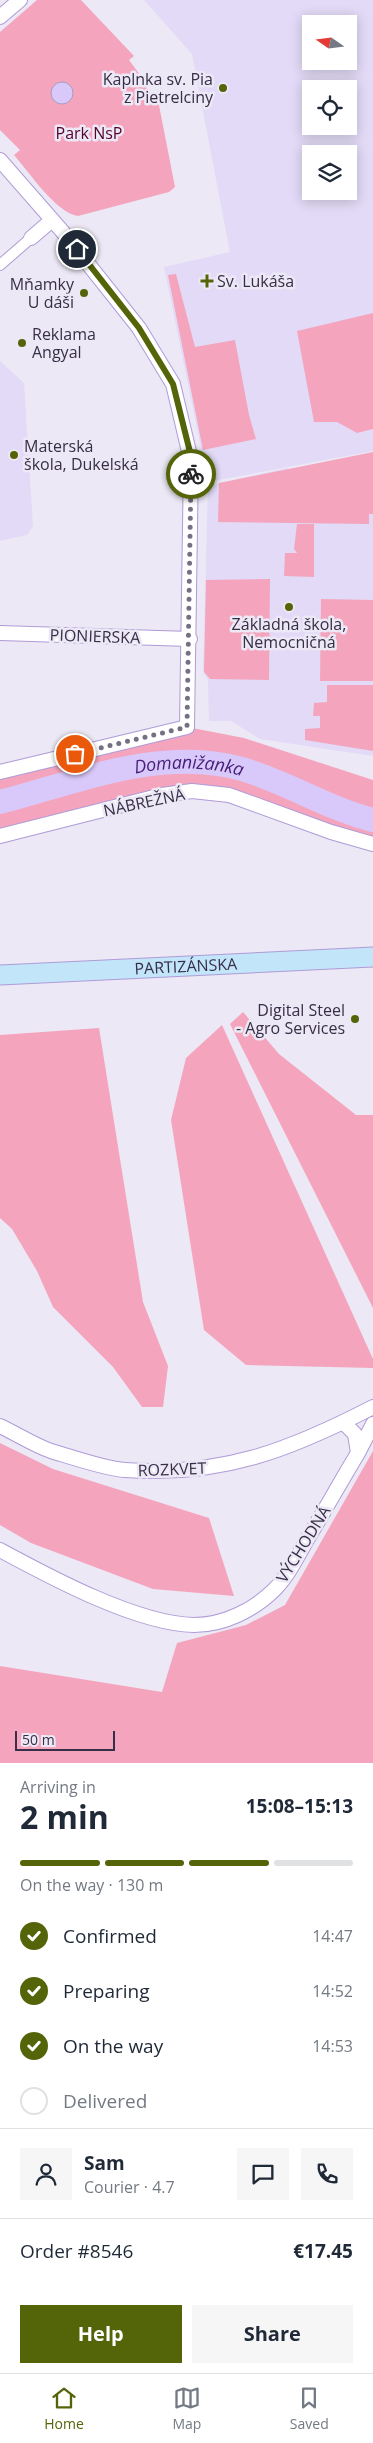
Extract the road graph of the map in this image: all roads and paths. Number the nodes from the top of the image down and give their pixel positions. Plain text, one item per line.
1 (20, 0) edge
2 (0, 17) edge
3 (0, 160) edge
4 (52, 220) junction
5 (32, 238) joint
6 (0, 265) edge
7 (0, 633) edge
8 (190, 639) junction
9 (0, 772) edge
10 (0, 836) edge
11 (373, 844) edge
12 (373, 957) edge
13 (0, 975) edge
14 (373, 1407) edge
15 (343, 1422) junction
16 (373, 1424) edge
17 (0, 1426) edge
18 (358, 1453) junction
19 (0, 1550) edge

1 - 2 street
3 - 4 street
4 - 5 street
4 - 8 street
5 - 6 street
7 - 8 street, PIONIERSKA
8 - 9 street
10 - 11 street, NÁBREŽNÁ
12 - 13 main road, PARTIZÁNSKA
14 - 15 street, ROZKVET
15 - 17 street, ROZKVET
15 - 18 street
16 - 18 street, VÝCHODNÁ
18 - 19 street, VÝCHODNÁ

